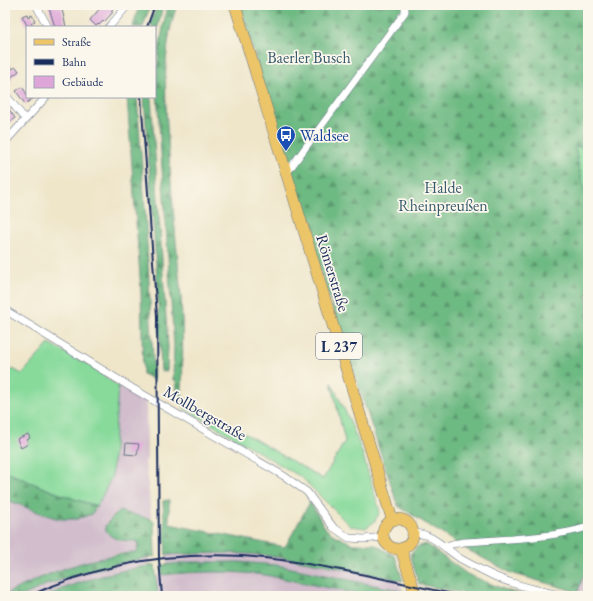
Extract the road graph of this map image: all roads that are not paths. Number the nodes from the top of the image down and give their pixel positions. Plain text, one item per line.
1 (36, 5) edge
2 (128, 5) edge
3 (235, 5) edge
4 (405, 5) edge
5 (47, 26) edge
6 (110, 26) edge
7 (5, 94) edge
8 (45, 98) edge
9 (25, 119) junction
10 (5, 142) edge
11 (286, 174) junction
12 (5, 310) edge
13 (392, 519) junction
14 (588, 527) edge
15 (413, 533) junction
16 (383, 537) junction
17 (445, 547) junction
18 (401, 549) junction
19 (416, 596) edge
20 (563, 596) edge

1 - 5 street
2 - 6 street
3 - 11 main road, Römerstraße / L 237
4 - 11 street
7 - 9 street
8 - 9 street
9 - 10 street
11 - 13 main road, Römerstraße / L 237
12 - 16 street, Mollbergstraße
13 - 15 main road
13 - 16 main road
14 - 17 street
15 - 17 street
15 - 18 main road
16 - 18 main road
17 - 20 street
18 - 19 main road

